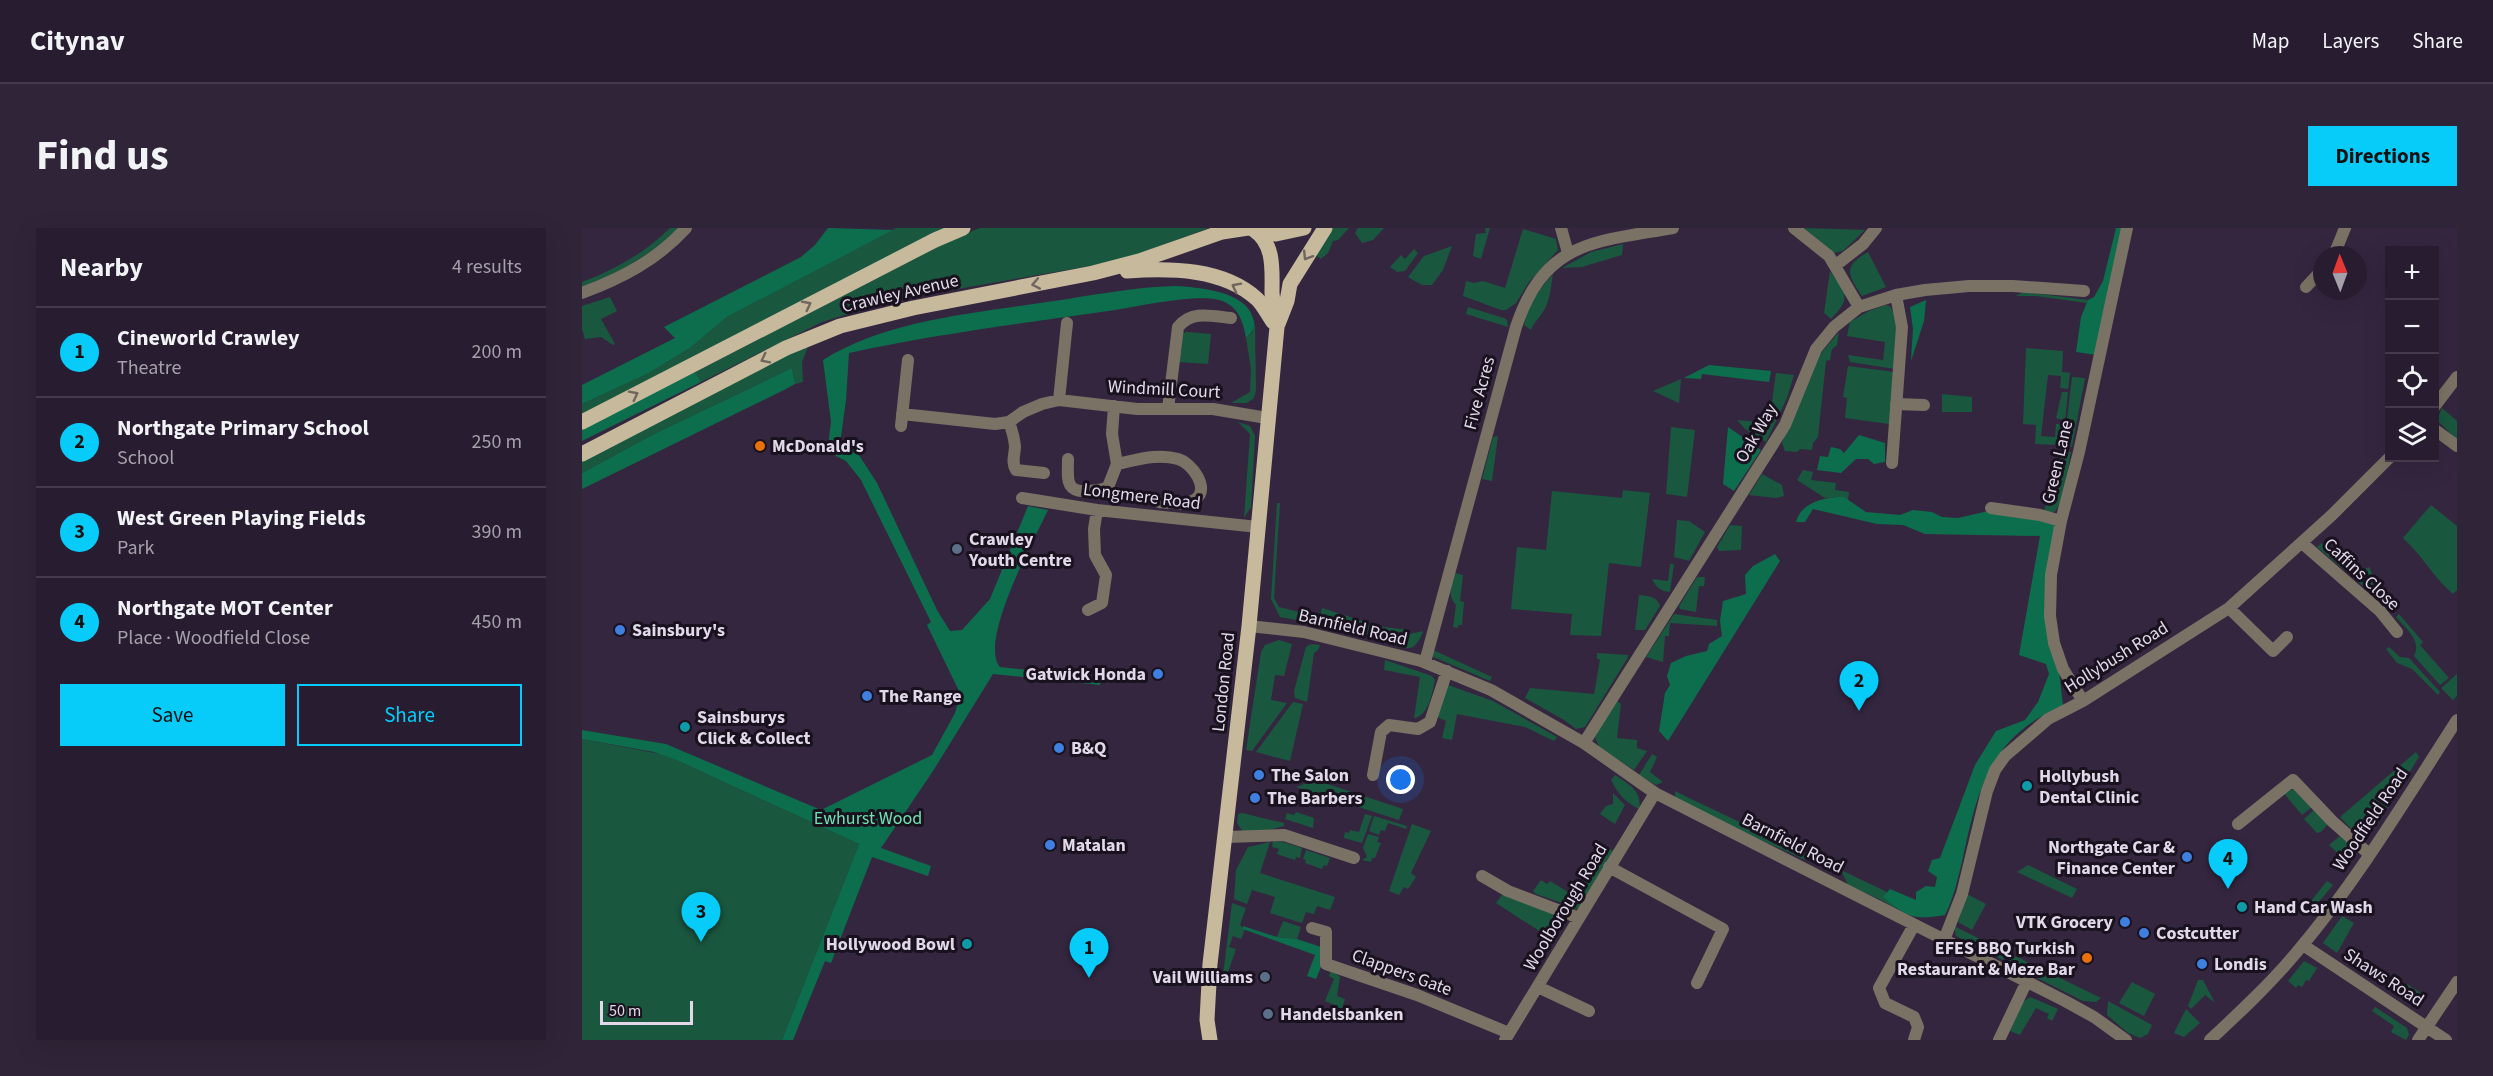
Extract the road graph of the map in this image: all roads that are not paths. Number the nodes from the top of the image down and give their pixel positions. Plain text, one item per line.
1 (686, 228) edge
2 (963, 228) edge
3 (1304, 228) edge
4 (1325, 228) edge
5 (1561, 228) edge
6 (1673, 228) edge
7 (1794, 228) edge
8 (1876, 228) edge
9 (2127, 228) edge
10 (2345, 228) edge
11 (1250, 229) edge
12 (2338, 246) edge
13 (1568, 253) junction
14 (1836, 265) junction
15 (1094, 273) junction
16 (2313, 281) edge
17 (2306, 287) dead end
18 (2084, 291) dead end
19 (582, 293) edge
20 (1896, 295) junction
21 (1859, 307) junction
22 (1231, 318) dead end
23 (1066, 322) dead end
24 (1277, 327) junction
25 (908, 360) dead end
26 (2457, 377) edge
27 (1059, 400) junction
28 (2439, 400) edge
29 (1896, 404) junction
30 (1924, 405) dead end
31 (1114, 406) junction
32 (1168, 409) junction
33 (1267, 417) junction
34 (582, 422) edge
35 (1009, 422) junction
36 (2439, 433) edge
37 (2457, 446) edge
38 (582, 454) edge
39 (1068, 459) dead end
40 (2385, 462) edge
41 (1892, 463) dead end
42 (1117, 464) junction
43 (1044, 473) dead end
44 (1022, 498) dead end
45 (1159, 502) dead end
46 (1991, 508) dead end
47 (1097, 510) junction
48 (2061, 521) junction
49 (1258, 527) junction
50 (2302, 543) junction
51 (2229, 608) junction
52 (1088, 610) dead end
53 (1249, 626) junction
54 (2397, 632) dead end
55 (2287, 637) dead end
56 (1425, 662) junction
57 (1447, 671) junction
58 (2083, 701) junction
59 (2457, 720) edge
60 (1584, 743) junction
61 (1372, 775) dead end
62 (1655, 793) junction
63 (2238, 824) dead end
64 (1226, 837) junction
65 (2369, 854) junction
66 (1354, 858) dead end
67 (1609, 867) junction
68 (1482, 876) dead end
69 (1579, 918) junction
70 (1914, 925) junction
71 (1312, 928) dead end
72 (1944, 940) junction
73 (2303, 945) junction
74 (2027, 981) junction
75 (2457, 982) edge
76 (1697, 983) dead end
77 (1538, 987) junction
78 (1589, 1011) dead end
79 (2427, 1027) junction
80 (1507, 1036) edge
81 (1210, 1040) edge
82 (1914, 1040) edge
83 (2000, 1040) edge
84 (2126, 1040) edge
85 (2210, 1040) edge
86 (2418, 1040) edge
87 (2446, 1040) edge

1 - 19 street
34 -> 2 main road, Crawley Avenue
3 - 11 main road, Crawley Avenue
4 -> 24 main road, London Road
5 - 13 street
6 - 13 street, Five Acres
7 - 14 street
8 - 14 street
9 - 48 street, Green Lane
10 - 12 street
11 - 15 main road, Crawley Avenue
11 - 24 main road, London Road
13 - 56 street, Five Acres
14 - 21 street
24 -> 15 main road
15 -> 38 main road, Crawley Avenue
16 - 17 street
18 - 20 street, Oak Way
20 - 21 street, Oak Way
20 - 29 street
21 - 60 street, Oak Way
22 - 32 street
23 - 27 street
24 - 33 main road, London Road
25 - 35 street, Windmill Court
26 - 28 street
27 - 31 street, Windmill Court
27 - 35 street, Windmill Court
29 - 30 street
29 - 41 street
31 - 32 street, Windmill Court
31 - 42 street
32 - 33 street, Windmill Court
33 - 49 main road, London Road
35 - 43 street
36 - 37 street
39 - 42 street
40 - 50 street, Hollybush Road
42 - 45 street
44 - 47 street, Longmere Road
46 - 48 street
47 - 49 street, Longmere Road
47 - 52 street
48 - 58 street, Green Lane
49 - 53 main road, London Road
50 - 51 street, Hollybush Road
50 - 54 street, Caffins Close
51 - 55 street
51 - 58 street, Hollybush Road
53 - 56 street, Barnfield Road
53 - 64 main road, London Road
56 - 57 street, Barnfield Road
57 - 60 street, Barnfield Road
57 - 61 street
58 - 72 street, Hollybush Road
59 - 65 street, Woodfield Road
60 - 62 street, Barnfield Road
62 - 67 street, Woolborough Road
62 - 70 street, Barnfield Road
63 - 65 street
64 - 66 street
64 - 81 main road, London Road
65 - 73 street, Woodfield Road
67 - 69 street, Woolborough Road
67 - 76 street
68 - 69 street
69 - 77 street, Woolborough Road
70 - 72 street, Barnfield Road
70 - 82 street
71 - 80 street, Clappers Gate
72 - 74 street, Barnfield Road
73 - 79 street, Shaws Road
73 - 85 street, Woodfield Road
74 - 83 street
74 - 84 street, Barnfield Road
75 - 79 street
77 - 78 street
77 - 80 street, Woolborough Road
79 - 86 street
79 - 87 street, Shaws Road

